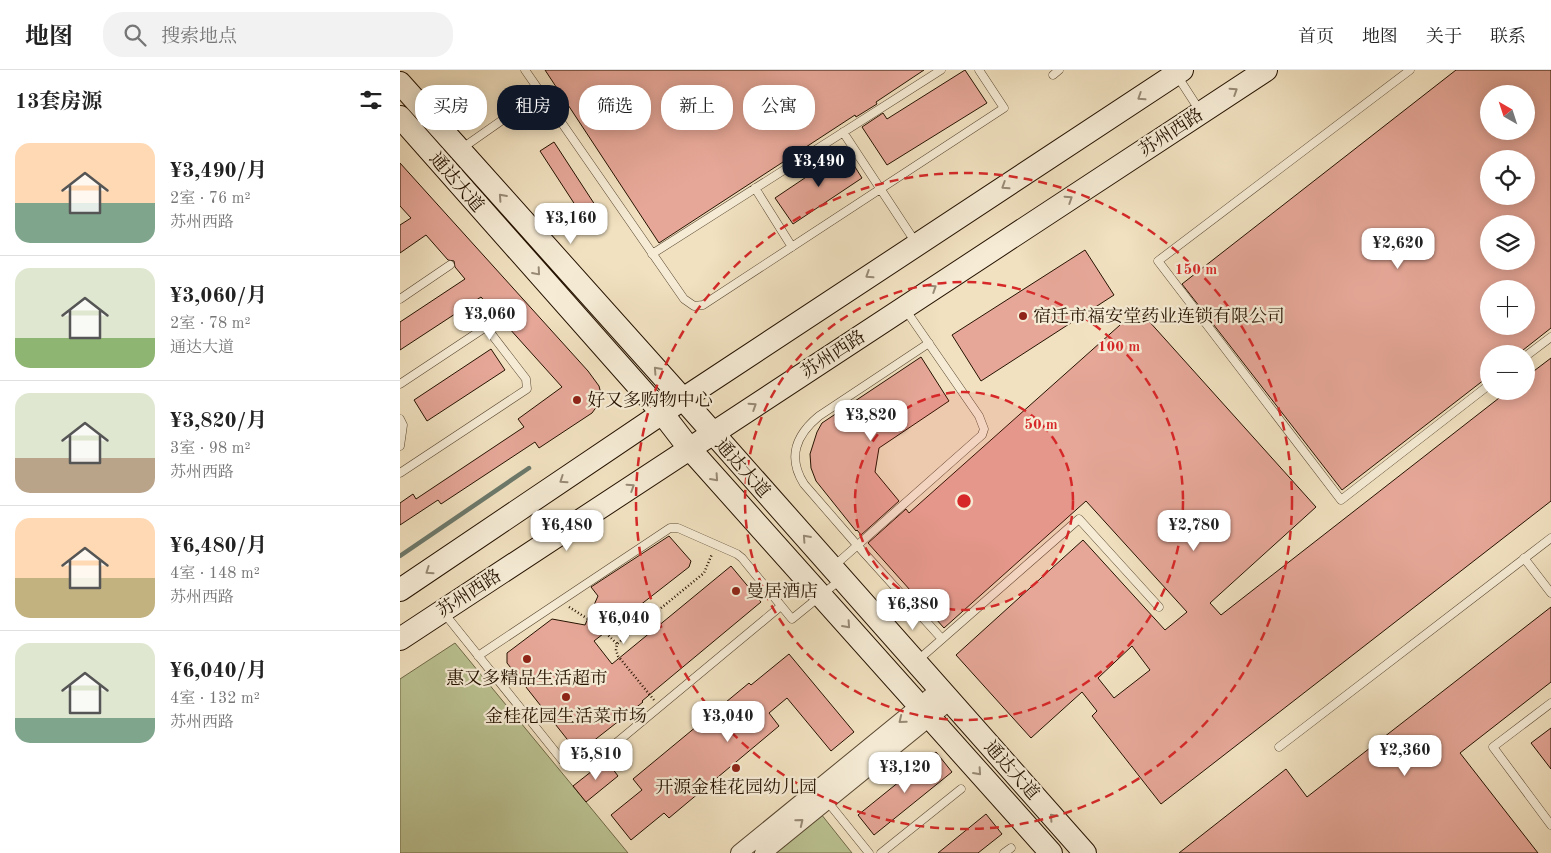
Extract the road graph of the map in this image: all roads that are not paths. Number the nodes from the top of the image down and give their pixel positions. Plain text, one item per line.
1 (525, 70) edge
2 (941, 70) edge
3 (979, 70) edge
4 (1266, 70) edge
5 (1410, 70) edge
6 (1177, 71) edge
7 (400, 83) edge
8 (535, 85) edge
9 (1201, 113) junction
10 (400, 117) edge
11 (497, 124) edge
12 (567, 130) edge
13 (843, 132) junction
14 (451, 157) junction
15 (755, 188) junction
16 (881, 189) junction
17 (917, 244) junction
18 (792, 247) junction
19 (652, 254) junction
20 (450, 265) dead end
21 (400, 299) edge
22 (904, 308) junction
23 (1551, 337) edge
24 (929, 344) junction
25 (1535, 349) edge
26 (400, 384) edge
27 (1480, 392) edge
28 (683, 399) junction
29 (662, 413) junction
30 (400, 419) edge
31 (712, 433) junction
32 (400, 446) edge
33 (689, 448) junction
34 (400, 473) edge
35 (1551, 538) edge
36 (857, 546) junction
37 (1524, 558) junction
38 (837, 573) junction
39 (400, 590) edge
40 (1551, 593) edge
41 (820, 596) junction
42 (781, 606) junction
43 (1159, 607) dead end
44 (442, 611) junction
45 (400, 639) edge
46 (942, 639) junction
47 (478, 656) junction
48 (916, 662) junction
49 (945, 695) junction
50 (1551, 703) edge
51 (924, 712) junction
52 (1279, 747) dead end
53 (961, 789) dead end
54 (818, 802) junction
55 (1551, 824) edge
56 (775, 833) junction
57 (1011, 848) dead end
58 (739, 853) edge
59 (762, 853) edge
60 (869, 853) edge
61 (881, 853) edge
62 (1004, 853) edge
63 (1050, 853) edge
64 (1085, 853) edge

1 - 8 lane
2 - 13 lane
3 - 16 lane
9 -> 4 main road, 苏州西路
5 - 27 lane
6 - 9 lane
6 -> 17 main road
7 - 14 main road, 通达大道
22 -> 9 main road, 苏州西路
10 - 14 main road, 通达大道
11 - 14 lane
12 - 19 lane
13 - 15 lane
13 - 16 lane
28 -> 14 main road, 通达大道
14 -> 29 main road, 通达大道
15 - 18 lane
15 - 19 lane
16 - 17 lane
16 - 18 lane
17 -> 28 main road
18 - 19 lane
20 - 21 lane
22 - 24 lane
31 -> 22 main road, 苏州西路
23 - 25 lane
24 - 36 lane
24 - 36 lane
26 - 34 lane
28 - 29 main road
28 - 31 main road, 通达大道
29 - 33 main road, 通达大道
29 -> 39 main road
30 - 32 lane
31 - 33 main road, 苏州西路
38 -> 31 main road, 通达大道
33 -> 41 main road, 通达大道
44 -> 33 main road, 苏州西路
35 - 37 lane
36 - 38 lane
36 - 46 lane
37 - 40 lane
37 - 52 lane
38 - 41 lane
38 - 48 main road, 通达大道
41 - 42 lane
41 -> 51 main road, 通达大道
42 - 47 lane
42 - 47 lane
43 - 46 lane
44 - 45 main road, 苏州西路
44 - 47 lane
46 - 48 lane
48 - 49 main road, 通达大道
49 - 51 street
64 -> 49 main road, 通达大道
50 - 55 lane
51 - 54 street
51 -> 63 main road, 通达大道
53 - 61 lane
54 - 56 street
54 - 60 lane
56 - 58 street
56 - 59 street
57 - 62 lane

